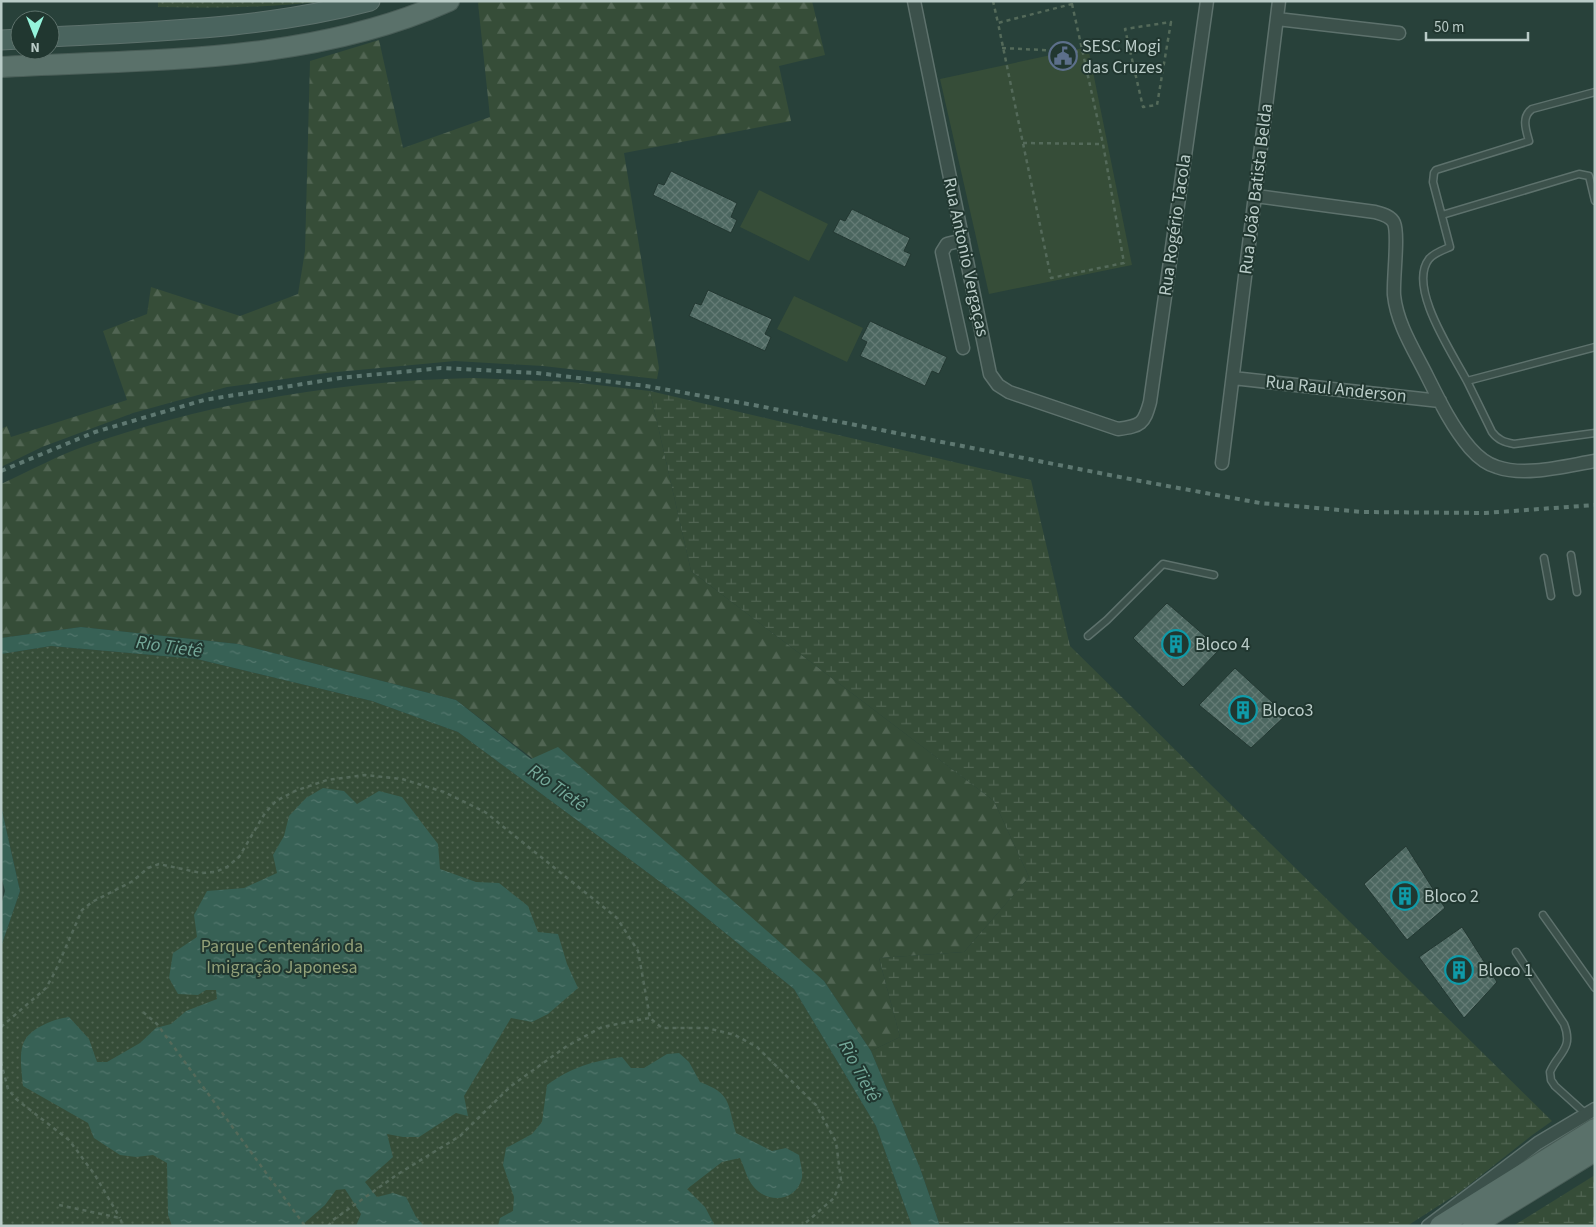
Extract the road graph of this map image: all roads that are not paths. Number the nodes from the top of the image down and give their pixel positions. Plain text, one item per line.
1 (370, 1) edge
2 (449, 1) edge
3 (914, 1) edge
4 (1207, 1) edge
5 (1279, 1) edge
6 (1277, 19) junction
7 (1399, 33) dead end
8 (60, 36) edge
9 (1, 67) edge
10 (1595, 92) edge
11 (1256, 196) junction
12 (1595, 201) edge
13 (1442, 215) junction
14 (963, 240) junction
15 (1595, 347) edge
16 (963, 348) dead end
17 (1233, 378) junction
18 (1467, 381) junction
19 (1440, 400) junction
20 (1118, 428) joint
21 (1595, 433) edge
22 (1595, 462) edge
23 (1222, 463) dead end
24 (1571, 555) dead end
25 (1544, 558) dead end
26 (1214, 575) dead end
27 (1577, 592) dead end
28 (1551, 596) dead end
29 (1088, 636) dead end
30 (1544, 915) dead end
31 (1516, 952) dead end
32 (1595, 988) edge
33 (1592, 1118) edge
34 (1595, 1151) edge
35 (1428, 1226) edge
36 (1440, 1226) edge
37 (1473, 1226) edge

1 - 8 main road
2 - 9 main road
3 - 14 street, Rua Antonio Vergaças
4 - 20 street, Rua Rogério Tacola
5 - 6 street, Rua João Batista Belda
6 - 7 street
6 - 11 street, Rua João Batista Belda
10 - 13 lane
11 - 17 street, Rua João Batista Belda
11 - 19 street
12 - 13 lane
13 - 18 lane
14 - 16 street
14 - 20 street, Rua Antonio Vergaças
15 - 18 lane
17 - 19 street, Rua Raul Anderson
17 - 23 street, Rua João Batista Belda
18 - 21 lane
19 - 22 street
24 - 27 lane
25 - 28 lane
26 - 29 lane
30 - 32 lane
31 - 33 lane
33 - 35 street
33 - 36 main road
34 - 37 main road

